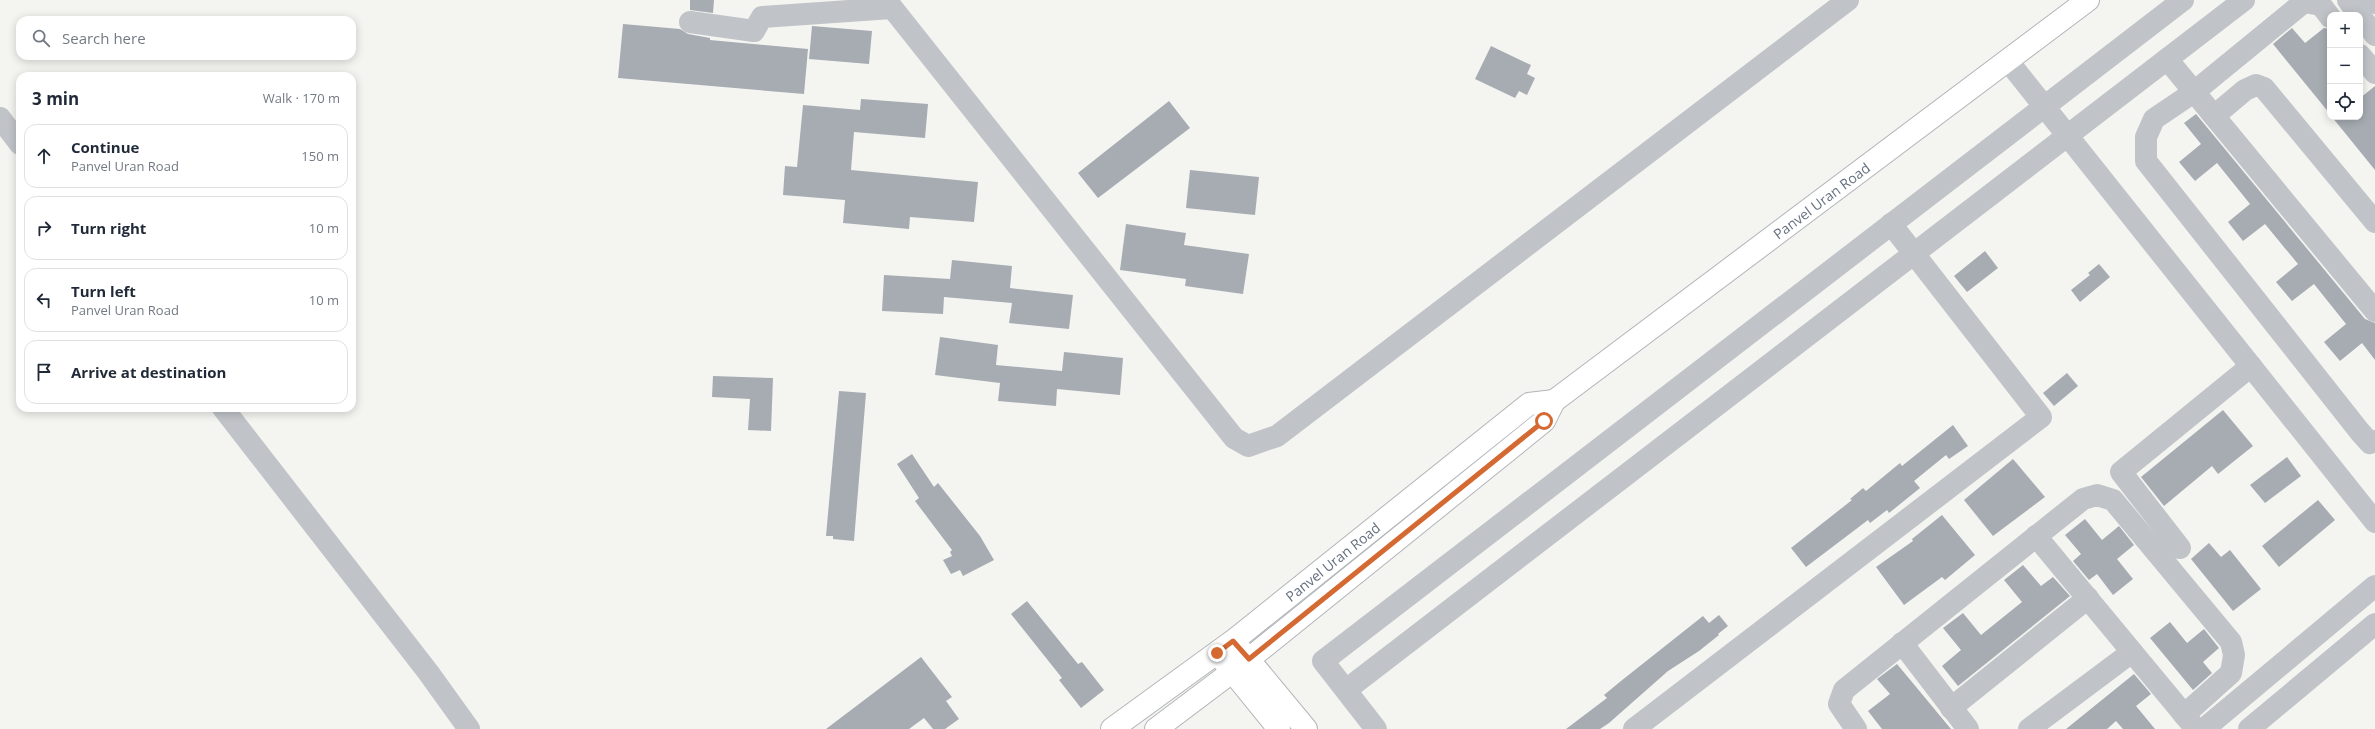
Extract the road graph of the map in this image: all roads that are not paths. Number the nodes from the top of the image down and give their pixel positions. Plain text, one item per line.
1 (1848, 0) edge
2 (2088, 0) edge
3 (2183, 0) edge
4 (2244, 0) edge
5 (2348, 0) edge
6 (2373, 0) edge
7 (2375, 3) edge
8 (889, 4) edge
9 (2358, 12) edge
10 (2327, 13) edge
11 (2363, 19) edge
12 (690, 22) dead end
13 (2375, 35) edge
14 (2167, 59) junction
15 (2363, 59) edge
16 (2008, 61) junction
17 (2375, 73) edge
18 (2194, 92) junction
19 (2044, 107) junction
20 (2214, 116) junction
21 (2068, 136) junction
22 (2375, 222) edge
23 (1891, 224) junction
24 (1914, 254) junction
25 (2375, 311) edge
26 (2251, 366) junction
27 (1554, 401) junction
28 (225, 412) edge
29 (2375, 441) edge
30 (2375, 522) edge
31 (2036, 536) junction
32 (2180, 548) dead end
33 (2375, 586) edge
34 (2088, 598) junction
35 (2375, 624) edge
36 (1902, 643) junction
37 (1225, 647) junction
38 (2132, 652) junction
39 (1241, 665) junction
40 (1346, 690) junction
41 (1951, 708) junction
42 (2190, 722) edge
43 (469, 729) edge
44 (1112, 729) edge
45 (1156, 729) edge
46 (1279, 729) edge
47 (1306, 729) edge
48 (1376, 729) edge
49 (1634, 729) edge
50 (1856, 729) edge
51 (1968, 729) edge
52 (2029, 729) edge
53 (2204, 729) edge
54 (2249, 729) edge

1 - 8 street
2 - 16 main road, Panvel Uran Road
3 - 19 street
4 - 14 street
5 - 9 street
6 - 7 street
8 - 12 street
10 - 18 street
11 - 13 street
14 - 18 street
14 - 21 street
15 - 17 street
16 - 19 street
16 - 27 main road, Panvel Uran Road
18 - 20 street
18 - 29 street
19 - 21 street
19 - 23 street
20 - 22 street
20 - 25 street
21 - 24 street
21 - 26 street
23 - 24 street
23 - 40 street
24 - 40 street
24 - 49 street
26 - 30 street
26 - 32 street
27 - 37 main road, Panvel Uran Road
27 - 39 main road, Panvel Uran Road
28 - 43 street
31 - 34 street
31 - 36 street
31 - 42 street
33 - 53 street
34 - 38 street
34 - 41 street
35 - 54 street
36 - 41 street
36 - 50 street
37 - 39 main road
37 - 44 main road, Panvel Uran Road
38 - 42 street
38 - 52 street
39 - 45 main road, Panvel Uran Road
39 - 46 main road
39 - 47 main road
40 - 48 street
41 - 51 street

